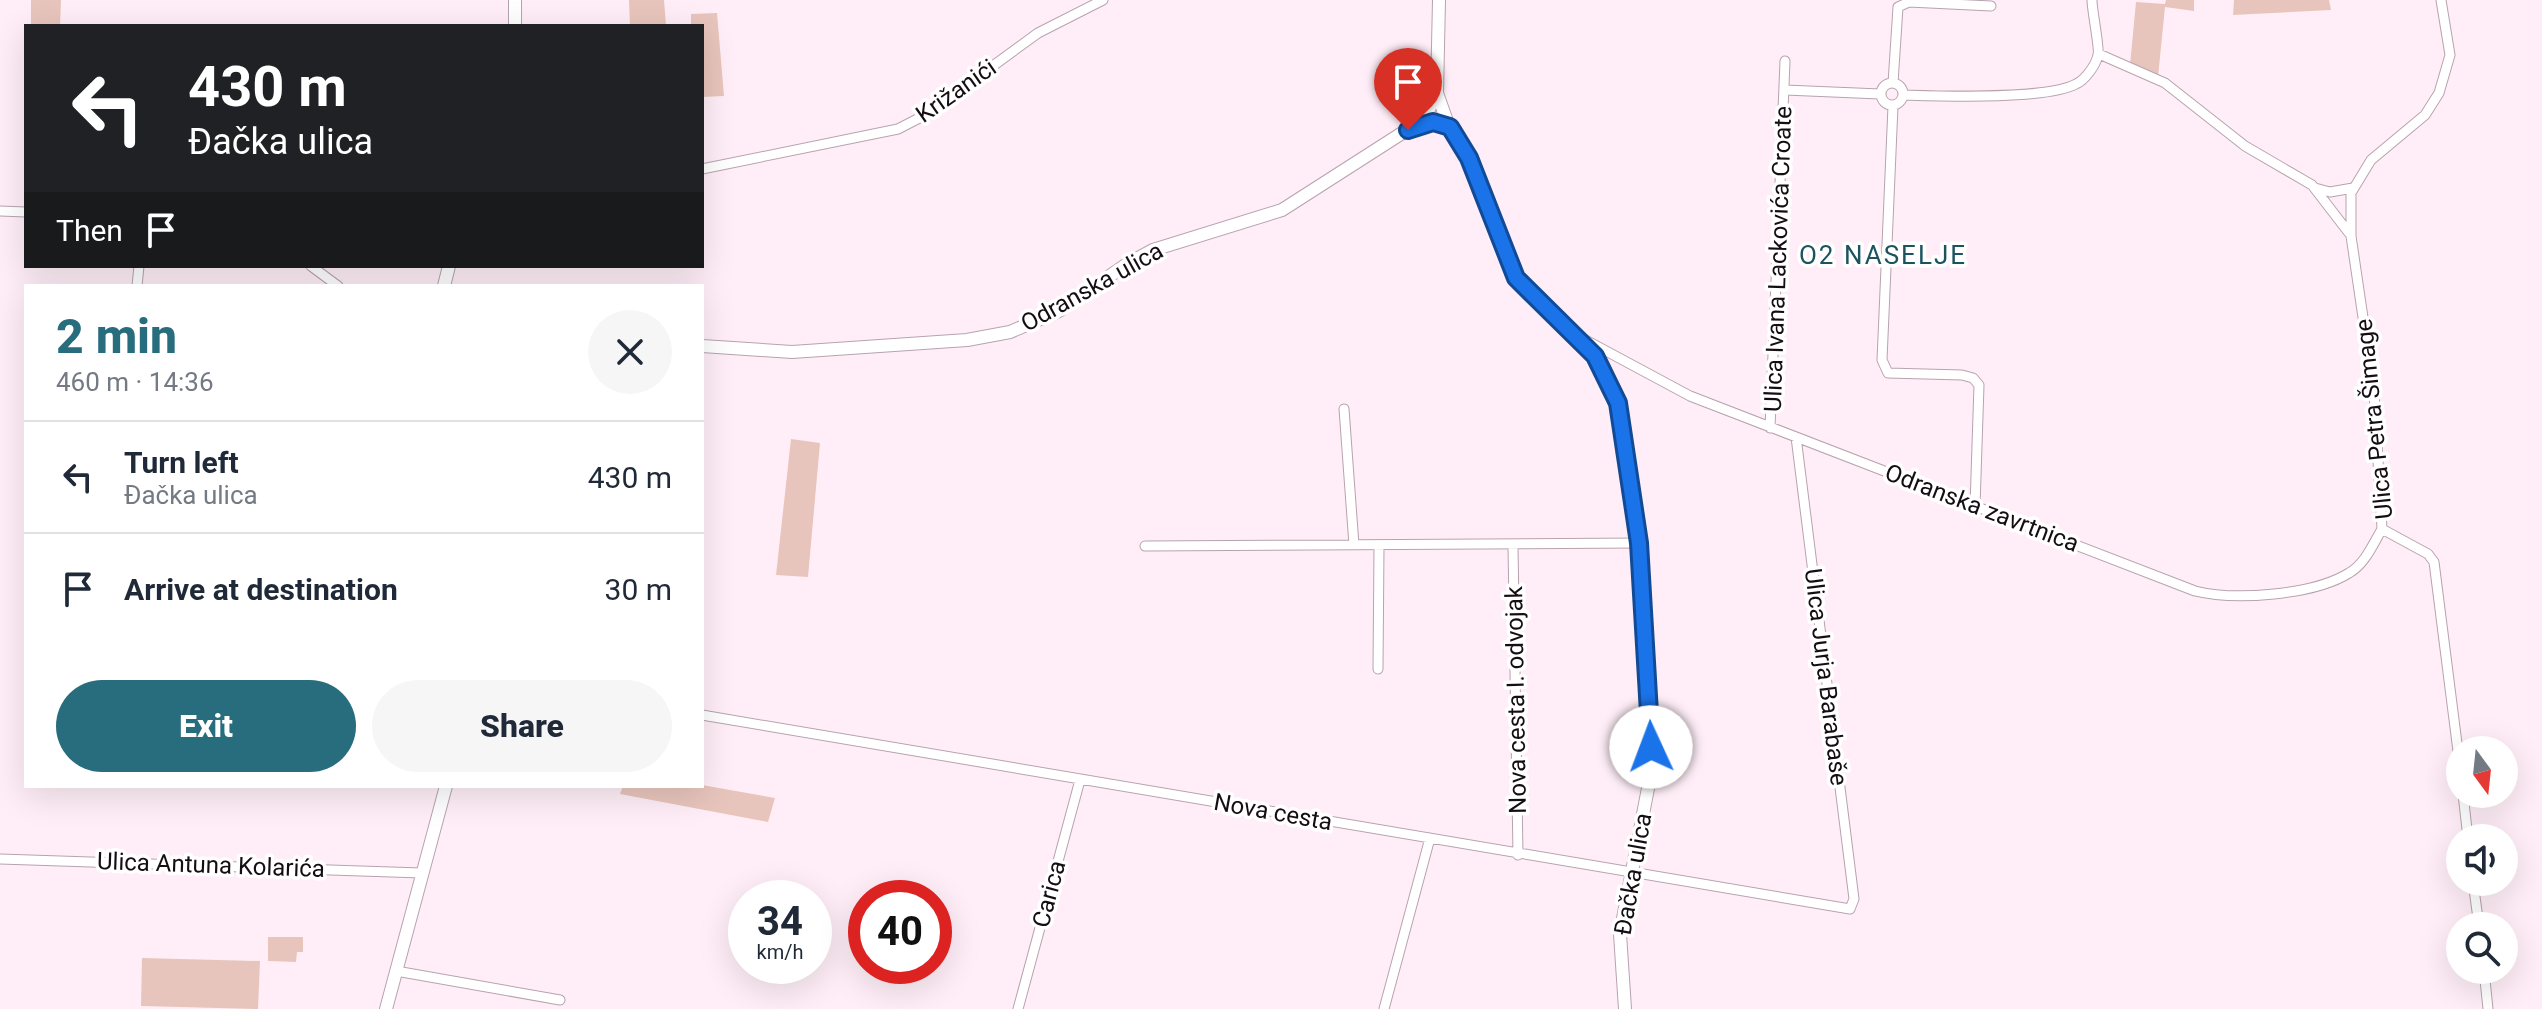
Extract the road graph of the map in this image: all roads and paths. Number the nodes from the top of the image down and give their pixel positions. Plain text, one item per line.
1 (515, 0) edge
2 (1103, 0) edge
3 (1439, 0) edge
4 (2092, 0) edge
5 (2441, 0) edge
6 (1991, 6) dead end
7 (515, 24) edge
8 (2099, 54) junction
9 (1785, 61) dead end
10 (1893, 83) junction
11 (1785, 90) junction
12 (1437, 93) junction
13 (1880, 94) junction
14 (1904, 95) junction
15 (1893, 106) junction
16 (1419, 124) junction
17 (1448, 124) junction
18 (704, 169) edge
19 (2315, 188) junction
20 (2353, 188) junction
21 (0, 211) edge
22 (24, 212) edge
23 (2351, 236) junction
24 (314, 268) edge
25 (335, 284) edge
26 (1577, 335) junction
27 (704, 346) edge
28 (1626, 362) junction
29 (1610, 381) junction
30 (1344, 409) dead end
31 (1770, 428) junction
32 (1796, 437) junction
33 (1975, 506) junction
34 (2382, 529) junction
35 (1639, 543) junction
36 (1354, 545) junction
37 (1145, 546) dead end
38 (1513, 546) junction
39 (1379, 547) junction
40 (1378, 669) dead end
41 (704, 715) edge
42 (2456, 736) edge
43 (1080, 780) junction
44 (445, 788) edge
45 (1430, 838) junction
46 (1518, 855) junction
47 (0, 859) edge
48 (422, 873) junction
49 (1631, 874) junction
50 (1843, 909) joint
51 (396, 971) junction
52 (2485, 984) edge
53 (560, 1000) dead end
54 (386, 1009) edge
55 (1018, 1009) edge
56 (1384, 1009) edge
57 (1625, 1009) edge
58 (2488, 1009) edge

1 - 7 street
2 - 18 street, Križanići
3 - 12 street, Odranska ulica
4 - 8 street
5 - 20 street
6 - 10 street
8 - 14 street
8 - 19 street
9 - 11 street, Ulica Ivana Lackovića Croate
10 - 13 street
10 - 14 street
11 - 13 street, Ulica Ivana Lackovića Croate
11 - 31 street, Ulica Ivana Lackovića Croate
12 - 16 street, Odranska ulica
12 - 17 street, Đačka ulica
13 - 15 street
14 - 15 street
15 - 33 street
16 - 17 street
16 - 27 street, Odranska ulica
17 - 26 street, Đačka ulica
19 - 20 street
19 - 23 street
20 - 23 street, Ulica Petra Šimage
21 - 22 street
23 - 34 street, Ulica Petra Šimage
24 - 25 street
26 - 28 street, Odranska zavrtnica
26 - 29 street, Đačka ulica
28 - 29 street
28 - 31 street, Odranska zavrtnica
29 - 35 street, Đačka ulica
30 - 36 street
31 - 32 street, Odranska zavrtnica
32 - 33 street, Odranska zavrtnica
32 - 50 street, Ulica Jurja Barabaše
33 - 34 street, Odranska zavrtnica
34 - 42 street, Ulica Petra Šimage
35 - 38 street
35 - 49 street, Đačka ulica
36 - 37 street
36 - 39 street
38 - 39 street
38 - 46 street, Nova cesta I. odvojak
39 - 40 street
41 - 43 street, Nova cesta
43 - 45 street, Nova cesta
43 - 55 street, Carica
44 - 48 street
45 - 46 street, Nova cesta
45 - 56 street
46 - 49 street, Nova cesta
47 - 48 street, Ulica Antuna Kolarića
48 - 51 street
49 - 50 street, Nova cesta
49 - 57 street, Đačka ulica
51 - 53 street
51 - 54 street
52 - 58 street

